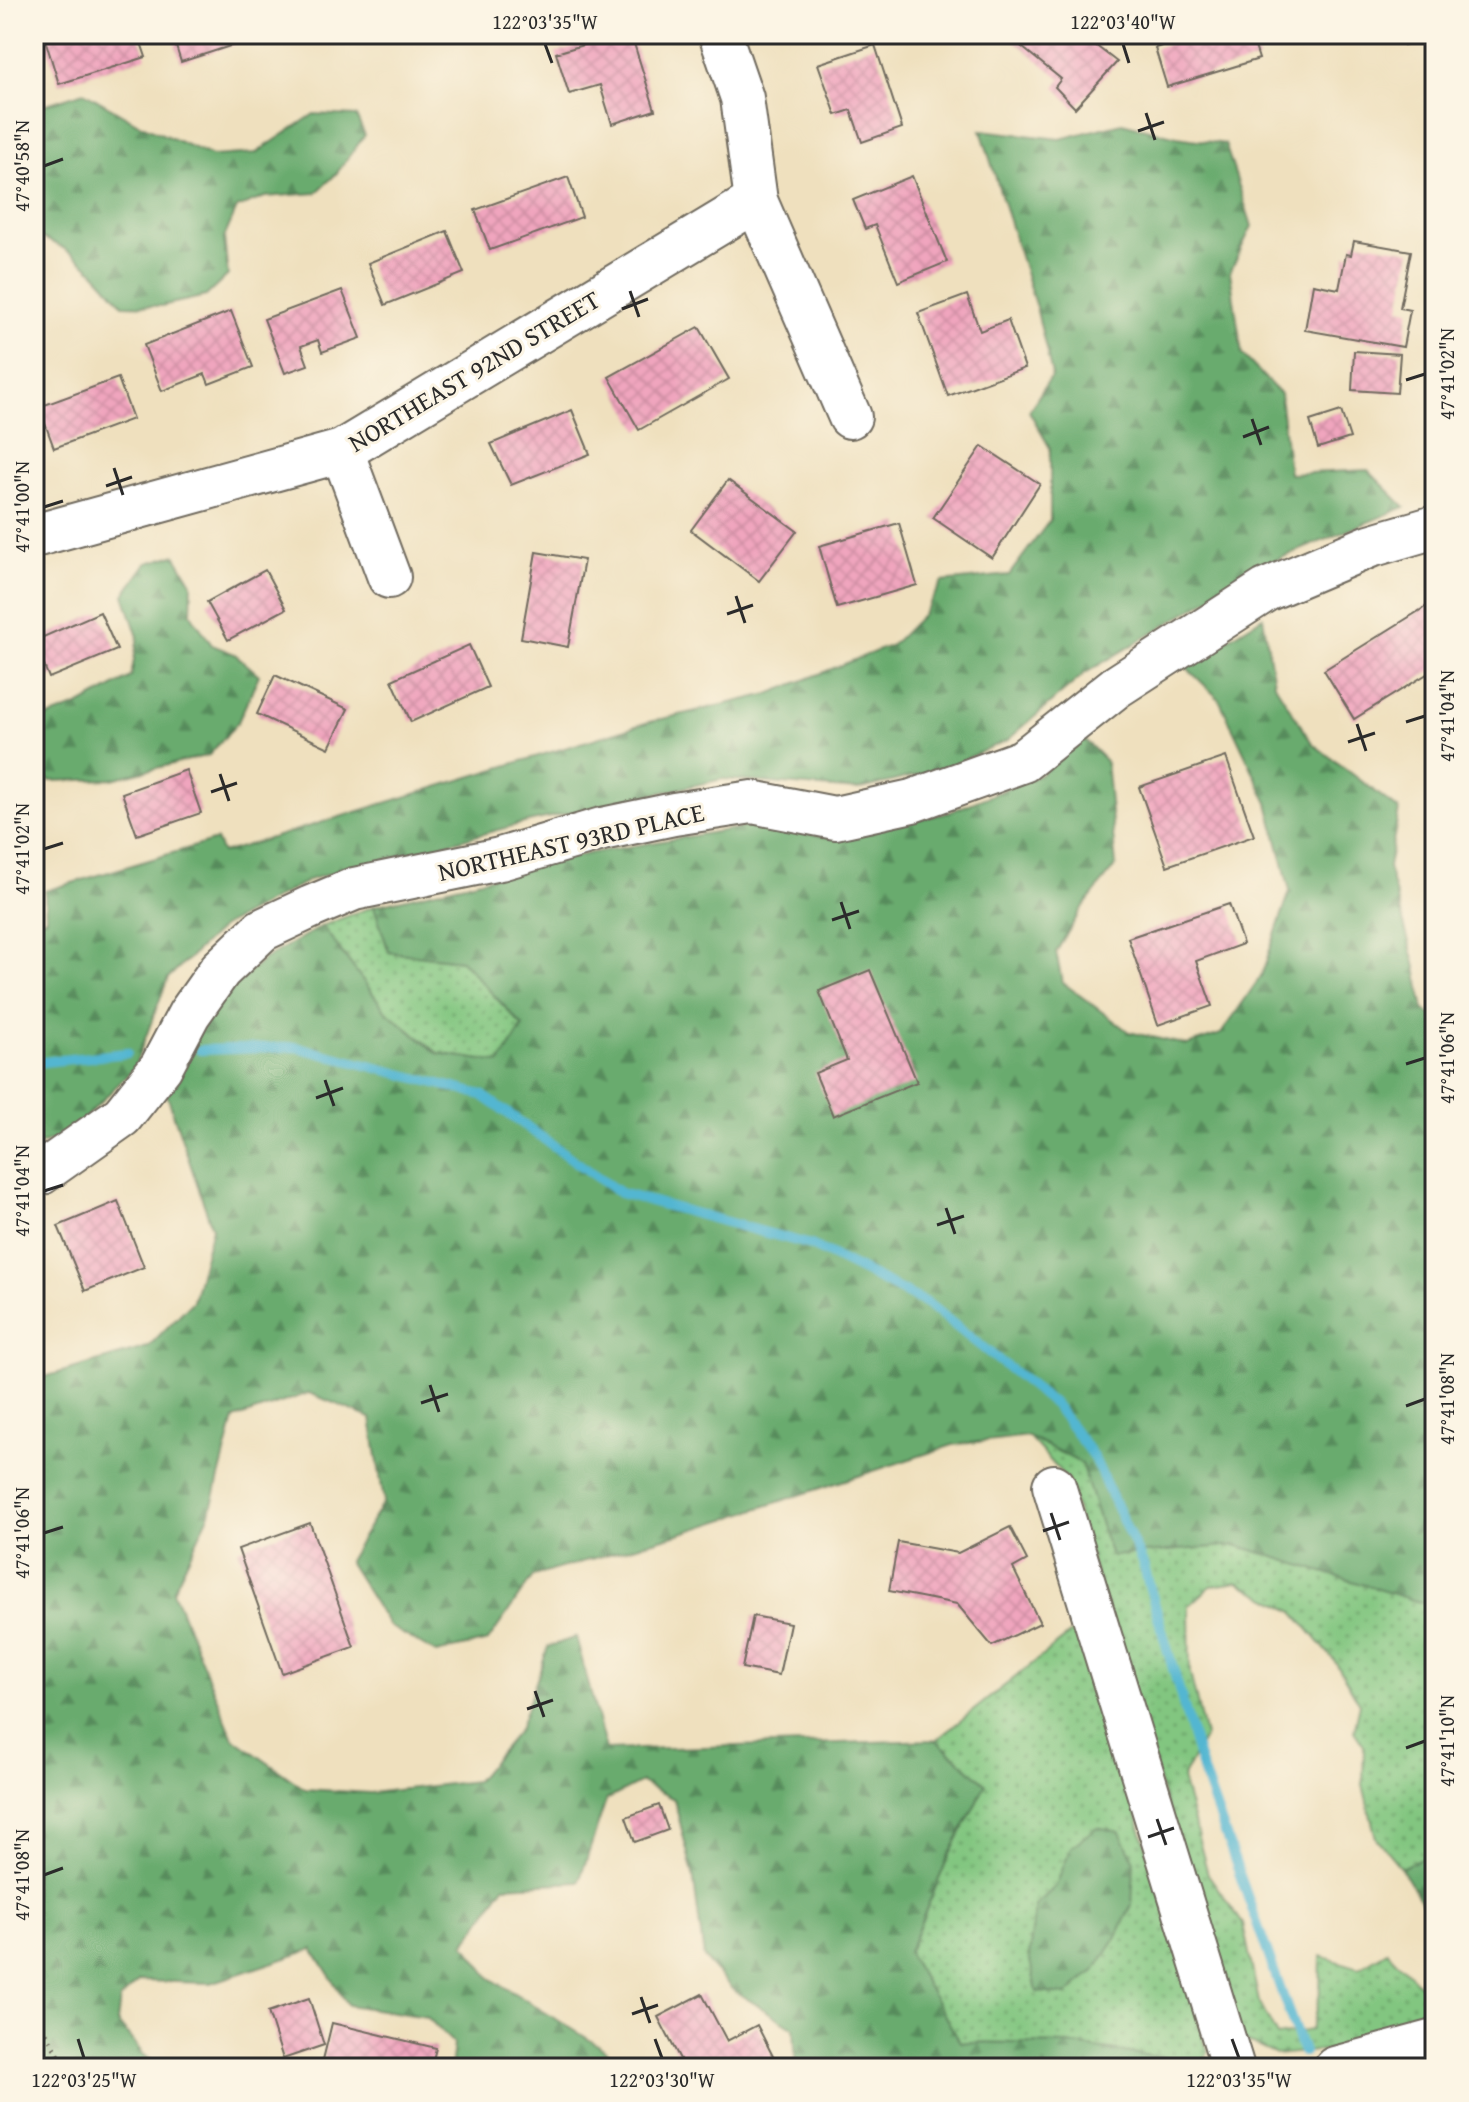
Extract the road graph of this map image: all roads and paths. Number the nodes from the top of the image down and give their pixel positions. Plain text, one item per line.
1 (720, 34) edge
2 (756, 201) junction
3 (850, 417) dead end
4 (342, 451) junction
5 (1435, 527) edge
6 (34, 536) edge
7 (389, 577) dead end
8 (40, 1174) dead end
9 (1054, 1486) dead end
10 (34, 2012) edge
11 (1435, 2041) edge
12 (66, 2068) edge
13 (1233, 2068) edge
14 (1335, 2068) edge

1 - 2 street
2 - 3 street
2 - 4 street, NORTHEAST 92ND STREET
4 - 6 street, NORTHEAST 92ND STREET
4 - 7 street
5 - 8 street, NORTHEAST 93RD PLACE
9 - 13 street
10 - 12 path
11 - 14 street

